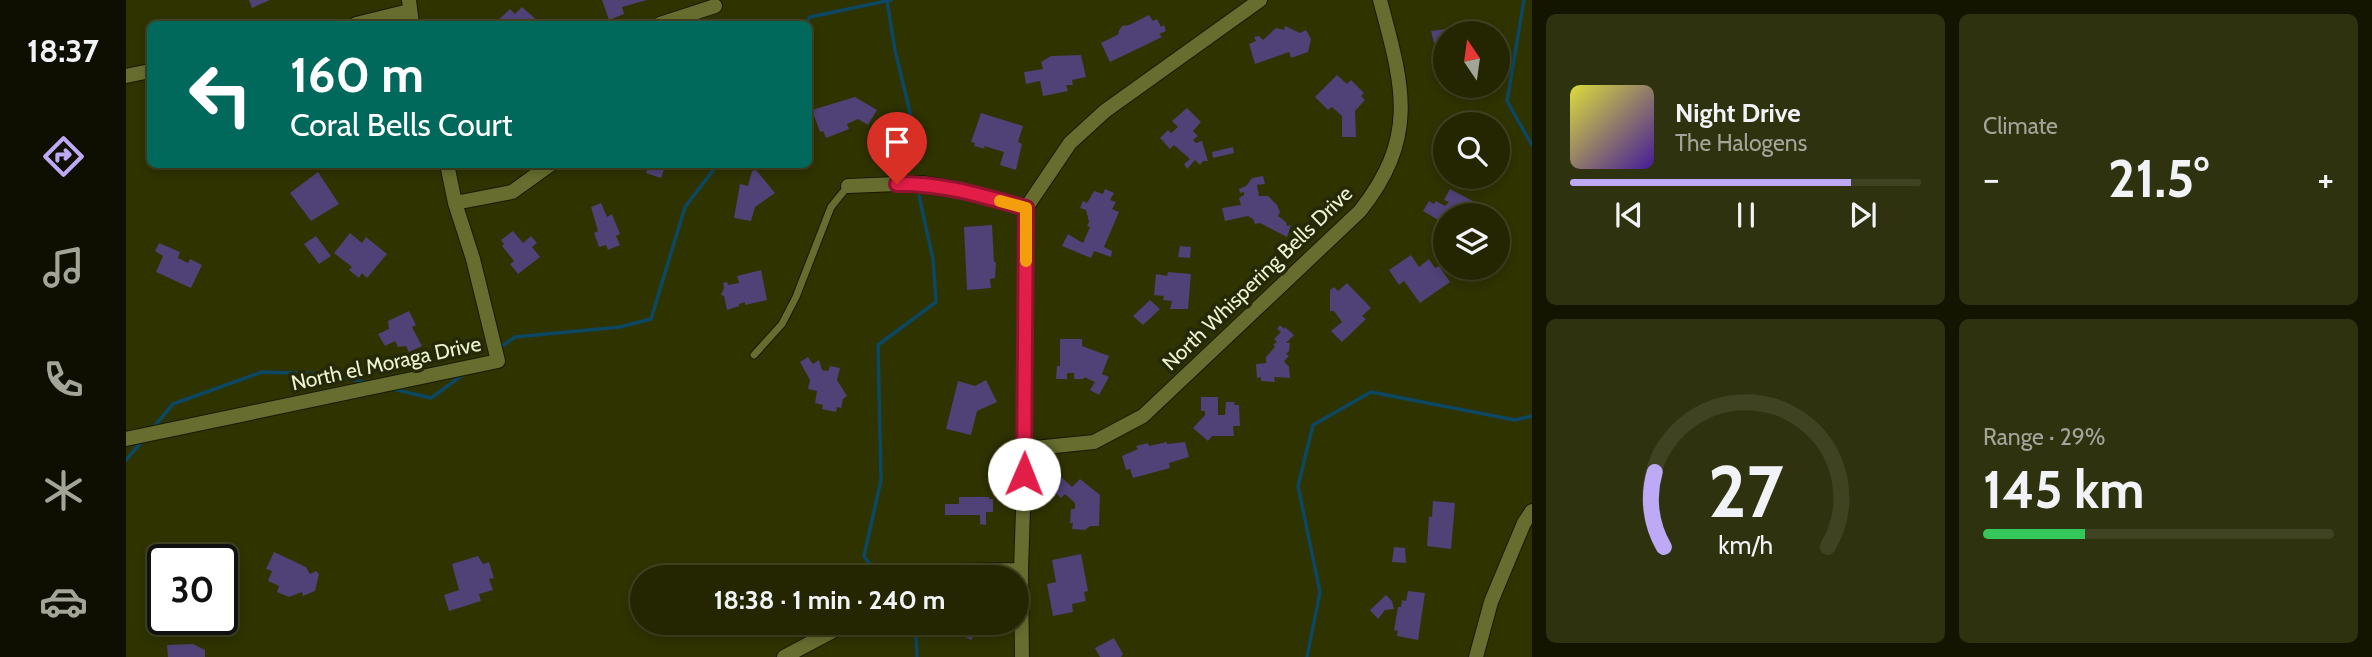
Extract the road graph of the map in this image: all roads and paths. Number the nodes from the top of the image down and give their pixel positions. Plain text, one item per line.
1 (1260, 0) edge
2 (1380, 0) edge
3 (715, 6) dead end
4 (410, 12) edge
5 (370, 21) edge
6 (669, 21) edge
7 (147, 72) edge
8 (126, 76) edge
9 (447, 168) edge
10 (545, 168) edge
11 (848, 186) joint
12 (454, 203) junction
13 (1026, 208) junction
14 (754, 355) dead end
15 (126, 439) edge
16 (1025, 450) junction
17 (1532, 511) edge
18 (1021, 565) edge
19 (825, 635) edge
20 (1022, 635) edge
21 (784, 657) edge
22 (1022, 657) edge
23 (1476, 657) edge

1 - 13 street
2 - 16 street, North Whispering Bells Drive
3 - 6 street
4 - 5 street
7 - 8 street
9 - 12 street, North el Moraga Drive
10 - 12 street
11 - 13 street
11 - 14 lane
12 - 15 street, North el Moraga Drive
13 - 16 street
16 - 18 street
17 - 23 street
19 - 21 street
20 - 22 street

